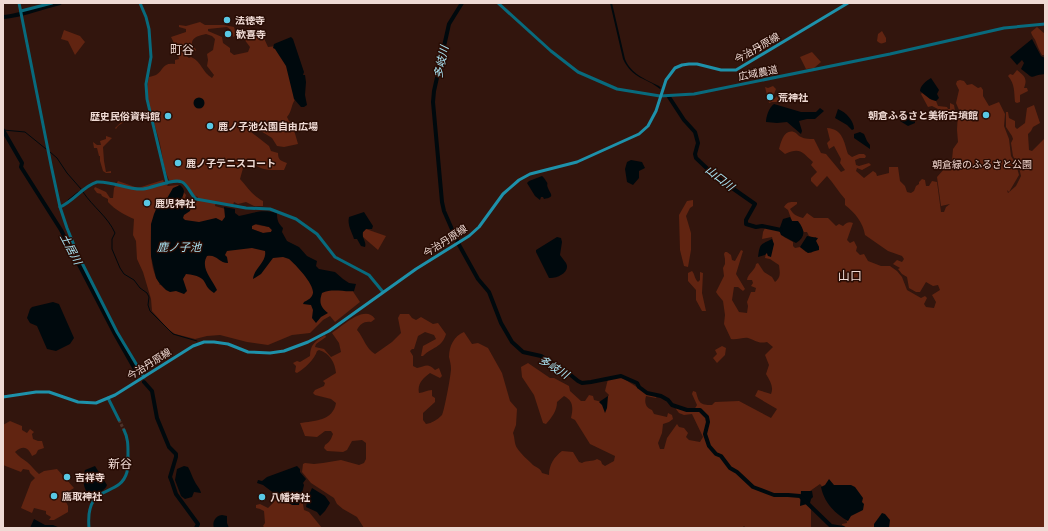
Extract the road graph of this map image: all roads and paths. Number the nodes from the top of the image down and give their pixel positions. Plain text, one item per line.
1 (19, 3) edge
2 (52, 3) edge
3 (140, 3) edge
4 (498, 3) edge
5 (848, 3) edge
6 (21, 11) junction
7 (1045, 24) edge
8 (660, 96) junction
9 (167, 183) junction
10 (60, 207) junction
11 (383, 292) junction
12 (144, 377) junction
13 (3, 397) edge
14 (108, 398) junction
15 (119, 420) tunnel mouth
16 (124, 430) tunnel mouth
17 (89, 528) edge

1 - 6 street
2 - 6 street
3 - 9 street
4 - 8 street, 広域農道
5 - 8 main road, 今治丹原線
6 - 10 street
7 - 8 street, 広域農道
8 - 11 main road, 今治丹原線
9 - 10 street
9 - 11 street
10 - 12 street
11 - 12 main road, 今治丹原線
12 - 14 main road, 今治丹原線
13 - 14 main road, 今治丹原線
14 - 15 street
16 - 17 street

